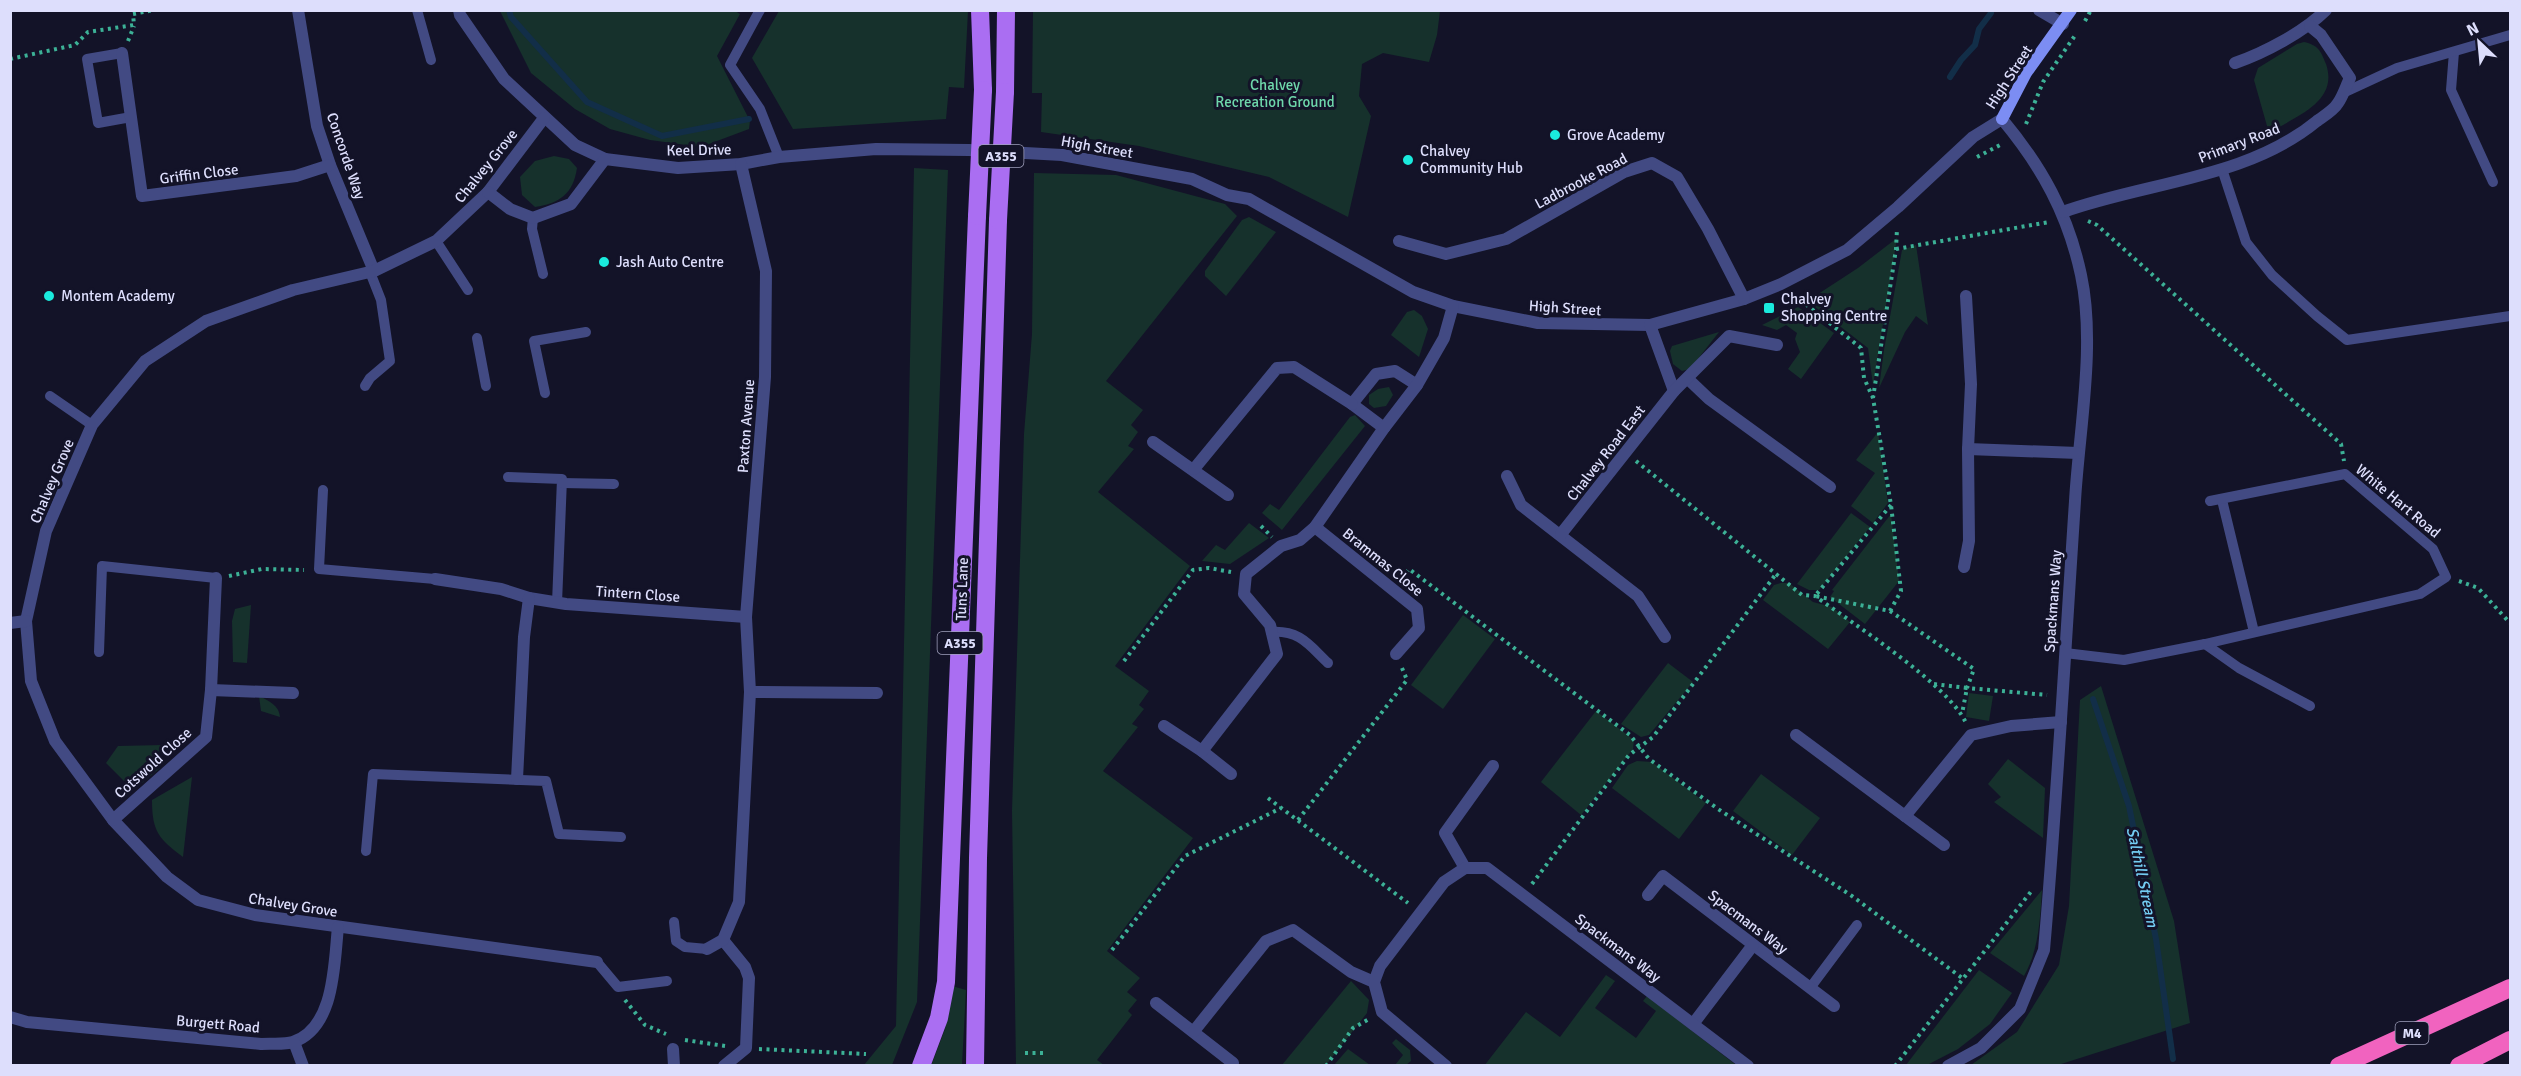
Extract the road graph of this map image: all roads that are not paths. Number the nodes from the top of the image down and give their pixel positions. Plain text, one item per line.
1 (297, 10) edge
2 (417, 10) edge
3 (459, 10) edge
4 (760, 10) edge
5 (980, 10) edge
6 (1006, 10) edge
7 (2039, 10) edge
8 (2071, 10) edge
9 (2326, 10) edge
10 (2063, 24) junction
11 (2310, 26) junction
12 (2511, 35) edge
13 (2454, 52) junction
14 (122, 53) joint
15 (431, 60) dead end
16 (2235, 63) dead end
17 (2343, 93) junction
18 (131, 117) junction
19 (544, 118) junction
20 (2002, 119) junction
21 (969, 150) joint
22 (779, 157) junction
23 (605, 159) junction
24 (741, 164) junction
25 (330, 165) junction
26 (2222, 169) junction
27 (2493, 182) dead end
28 (488, 192) junction
29 (2063, 212) junction
30 (533, 218) junction
31 (436, 241) junction
32 (1399, 241) dead end
33 (372, 272) junction
34 (543, 274) dead end
35 (468, 290) dead end
36 (1966, 296) dead end
37 (1744, 299) junction
38 (1453, 306) junction
39 (2511, 316) edge
40 (551, 324) dead end
41 (1650, 326) junction
42 (586, 332) dead end
43 (554, 336) junction
44 (477, 338) dead end
45 (1777, 345) dead end
46 (1688, 379) junction
47 (1418, 385) junction
48 (365, 386) dead end
49 (486, 386) dead end
50 (1674, 391) junction
51 (545, 393) dead end
52 (50, 396) dead end
53 (1352, 404) junction
54 (92, 425) junction
55 (1384, 428) junction
56 (1154, 442) dead end
57 (1968, 449) junction
58 (2078, 453) junction
59 (1194, 469) junction
60 (1507, 476) dead end
61 (508, 477) dead end
62 (562, 483) junction
63 (614, 484) dead end
64 (1830, 487) dead end
65 (323, 490) dead end
66 (1228, 495) dead end
67 (2222, 500) junction
68 (2210, 501) dead end
69 (1315, 527) junction
70 (1561, 534) junction
71 (1964, 567) dead end
72 (216, 578) joint
73 (435, 579) joint
74 (529, 598) junction
75 (557, 603) junction
76 (746, 617) junction
77 (26, 621) junction
78 (10, 622) edge
79 (1271, 632) junction
80 (2254, 632) junction
81 (1665, 637) dead end
82 (2205, 644) junction
83 (99, 652) dead end
84 (2065, 653) junction
85 (1396, 654) road end
86 (1328, 663) dead end
87 (211, 690) junction
88 (750, 692) junction
89 (293, 693) dead end
90 (877, 693) dead end
91 (2310, 706) dead end
92 (2061, 722) junction
93 (1164, 726) dead end
94 (1796, 735) dead end
95 (1202, 751) junction
96 (1493, 766) dead end
97 (1231, 774) dead end
98 (517, 779) junction
99 (1905, 816) junction
100 (113, 820) junction
101 (621, 837) dead end
102 (1944, 845) dead end
103 (366, 851) dead end
104 (1465, 868) junction
105 (1648, 895) dead end
106 (674, 922) dead end
107 (1857, 925) dead end
108 (338, 927) junction
109 (723, 940) junction
110 (1753, 945) junction
111 (707, 949) joint
112 (597, 962) joint
113 (666, 981) dead end
114 (1374, 982) junction
115 (1810, 988) junction
116 (2511, 988) edge
117 (1156, 1003) dead end
118 (1834, 1006) dead end
119 (10, 1017) edge
120 (1693, 1024) junction
121 (1194, 1031) junction
122 (2511, 1040) edge
123 (294, 1042) junction
124 (674, 1049) dead end
125 (1233, 1063) dead end
126 (303, 1065) edge
127 (674, 1065) edge
128 (724, 1065) edge
129 (921, 1065) edge
130 (975, 1065) edge
131 (1446, 1065) edge
132 (1748, 1065) edge
133 (1948, 1065) edge
134 (2339, 1065) edge
135 (2458, 1065) edge

1 - 25 street, Concorde Way
2 - 15 lane
3 - 19 street, Keel Drive
4 - 22 lane
5 - 129 main road, Tuns Lane / A355, bridge
6 - 130 main road, Tuns Lane / A355, bridge
7 - 10 street
8 - 10 street, High Street
9 - 11 street
10 - 20 street, High Street
11 - 16 street
11 - 17 street
12 - 13 lane, Primary Road
13 - 17 lane, Primary Road
13 - 27 lane
14 - 18 street, Griffin Close
14 - 18 lane
17 - 26 street, Primary Road
18 - 25 street, Griffin Close
19 - 23 street, Keel Drive
19 - 28 street, Chalvey Grove
20 - 29 street, Spackmans Way
20 - 37 street, High Street
21 - 22 street, Keel Drive
21 - 38 street, High Street
22 - 24 street, Keel Drive
23 - 24 street, Keel Drive
23 - 30 street
24 - 76 street, Paxton Avenue
25 - 33 street, Concorde Way
26 - 29 street, Primary Road
26 - 39 lane
28 - 30 street
28 - 31 street, Chalvey Grove
29 - 58 street, Spackmans Way
30 - 34 lane
31 - 33 street, Chalvey Grove
31 - 35 lane
32 - 37 street, Ladbrooke Road
33 - 48 lane
33 - 54 street, Chalvey Grove
36 - 57 street
37 - 41 street, High Street
38 - 41 street, High Street
38 - 47 street
40 - 43 lane
41 - 50 street
42 - 43 lane
43 - 51 lane
44 - 49 lane
45 - 46 street, Chalvey Road East
46 - 50 street, Chalvey Road East
46 - 64 street
47 - 53 street
47 - 55 street
50 - 70 street, Chalvey Road East
52 - 54 lane
53 - 55 street
53 - 59 street
54 - 77 street, Chalvey Grove
55 - 69 street
56 - 59 street
57 - 58 street
57 - 71 street
58 - 84 street, Spackmans Way
59 - 66 street
60 - 70 street
61 - 62 lane
62 - 63 lane
62 - 75 lane
65 - 73 lane
67 - 68 lane, White Hart Road
67 - 80 lane
67 - 80 lane, White Hart Road
69 - 79 street
69 - 85 street, Brammas Close
70 - 81 street
72 - 83 lane
72 - 87 street, Cotswold Close
73 - 74 street, Tintern Close
74 - 75 street, Tintern Close
74 - 98 street
75 - 76 street, Tintern Close
76 - 88 street, Paxton Avenue
77 - 78 street
77 - 100 street, Chalvey Grove
79 - 86 lane
79 - 95 street
80 - 82 lane
82 - 84 lane
82 - 91 lane
84 - 92 street, Spackmans Way
87 - 89 street
87 - 100 street, Cotswold Close
88 - 90 street
88 - 109 street, Paxton Avenue
92 - 99 street
92 - 133 street, Spackmans Way
93 - 95 street
94 - 99 street
95 - 97 street
96 - 104 street
98 - 101 lane
98 - 103 lane
99 - 102 street
100 - 108 street, Chalvey Grove
104 - 114 street
104 - 120 street, Spackmans Way
105 - 110 street, Spacmans Way
106 - 111 lane
107 - 115 lane
108 - 112 street, Chalvey Grove
108 - 123 street
109 - 111 street
109 - 128 street
110 - 115 street, Spacmans Way
110 - 120 street
112 - 113 lane
114 - 121 street
114 - 131 street
115 - 118 street, Spacmans Way
116 - 134 highway, M4
117 - 121 street
119 - 123 street, Burgett Road
120 - 132 street, Spackmans Way
121 - 125 street
122 - 135 highway
123 - 126 street
124 - 127 street

